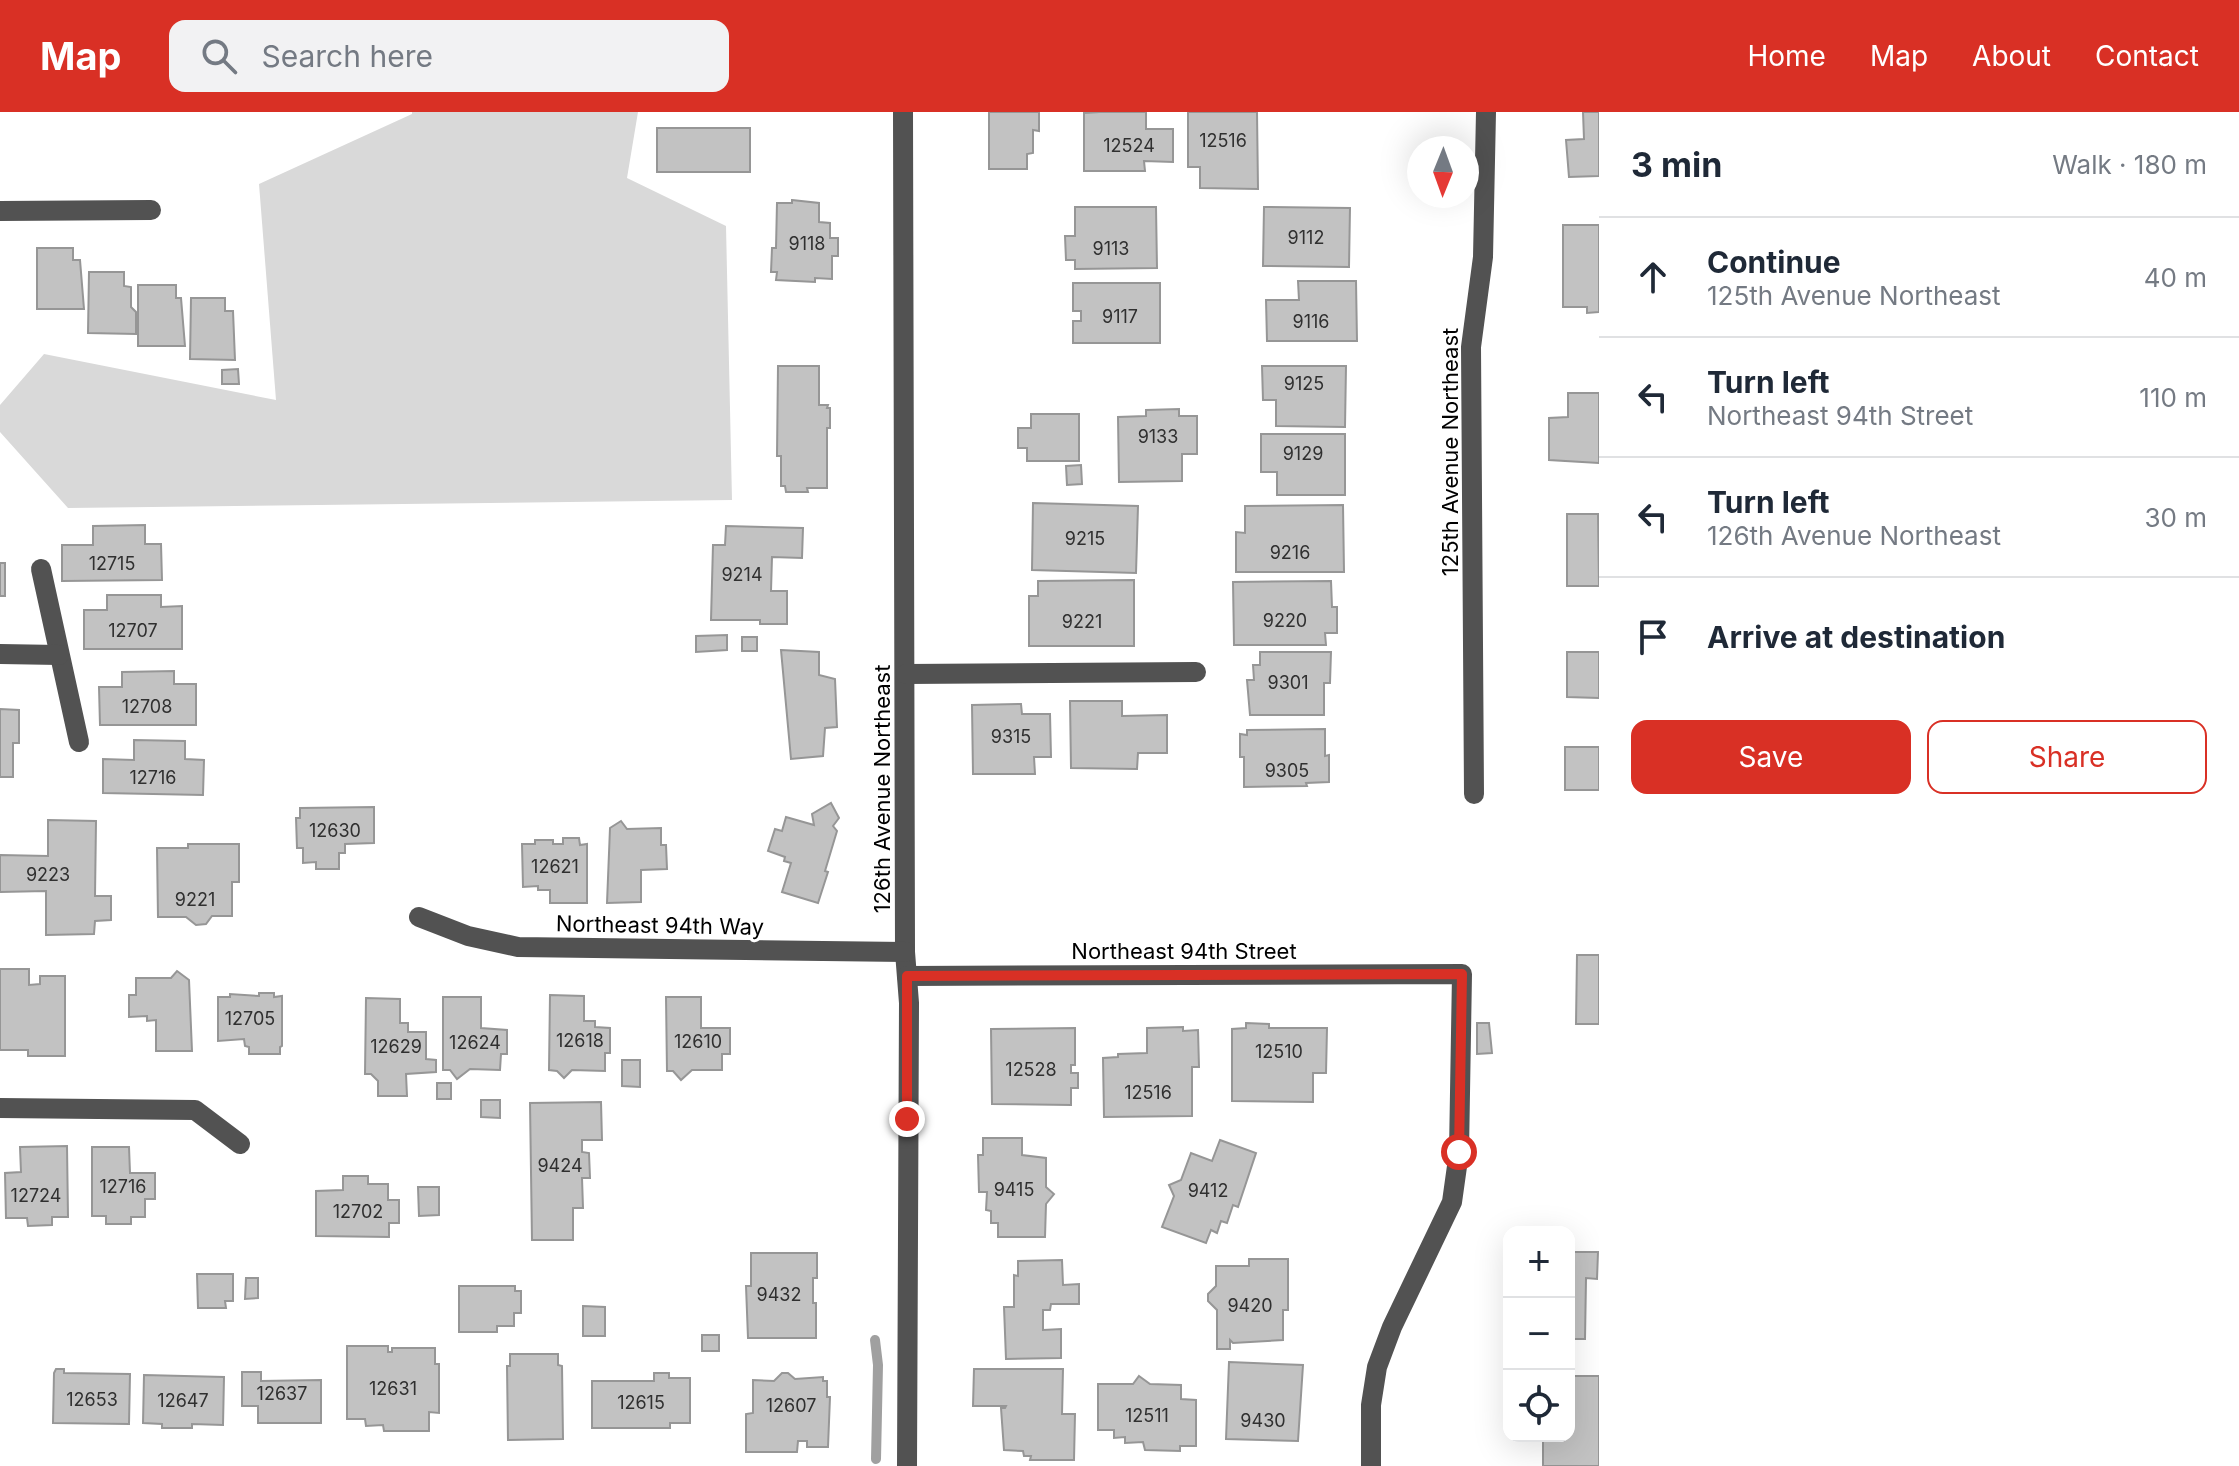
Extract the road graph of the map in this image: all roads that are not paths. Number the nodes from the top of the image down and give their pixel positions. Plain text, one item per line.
1 (903, 112) edge
2 (1486, 112) edge
3 (151, 210) dead end
4 (0, 211) edge
5 (41, 569) dead end
6 (0, 654) edge
7 (59, 655) junction
8 (1196, 672) dead end
9 (906, 674) junction
10 (79, 742) dead end
11 (1474, 794) dead end
12 (419, 917) dead end
13 (905, 952) junction
14 (907, 976) junction
15 (0, 1108) edge
16 (240, 1144) dead end
17 (907, 1466) edge
18 (1371, 1466) edge

1 - 9 street, 126th Avenue Northeast
2 - 11 street, 125th Avenue Northeast
3 - 4 street
5 - 7 street
6 - 7 street
7 - 10 street
8 - 9 street
9 - 13 street, 126th Avenue Northeast
12 - 13 street, Northeast 94th Way
13 - 14 street, 126th Avenue Northeast
14 - 17 street, 126th Avenue Northeast
14 - 18 street, Northeast 94th Street
15 - 16 street

